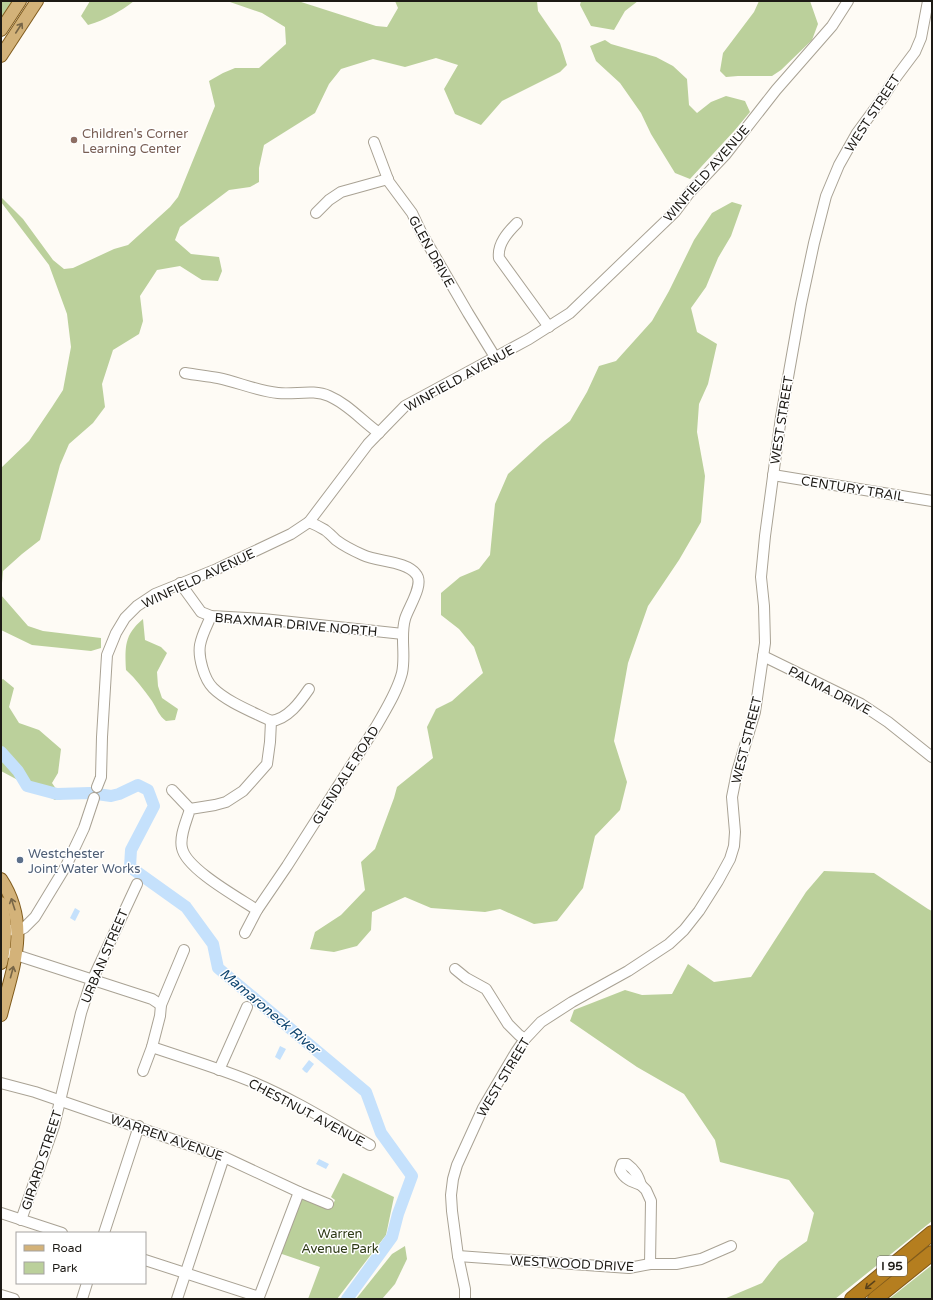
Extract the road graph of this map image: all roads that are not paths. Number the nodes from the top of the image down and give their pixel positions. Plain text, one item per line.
1 (20, 1) edge
2 (37, 1) edge
3 (848, 1) edge
4 (928, 1) edge
5 (1, 30) edge
6 (1, 56) edge
7 (374, 142) dead end
8 (388, 179) junction
9 (316, 213) dead end
10 (517, 223) dead end
11 (549, 327) junction
12 (495, 357) junction
13 (185, 373) dead end
14 (379, 432) junction
15 (773, 475) junction
16 (932, 500) edge
17 (309, 522) junction
18 (180, 583) junction
19 (211, 616) junction
20 (403, 634) junction
21 (763, 656) junction
22 (309, 689) dead end
23 (271, 721) junction
24 (932, 757) edge
25 (97, 787) dead end
26 (172, 790) dead end
27 (94, 798) dead end
28 (190, 809) junction
29 (1, 879) edge
30 (137, 884) dead end
31 (1, 903) edge
32 (257, 910) junction
33 (6, 930) junction
34 (18, 931) junction
35 (245, 933) dead end
36 (184, 950) dead end
37 (4, 951) junction
38 (16, 955) junction
39 (1, 963) edge
40 (455, 969) dead end
41 (92, 980) junction
42 (161, 1005) junction
43 (247, 1007) dead end
44 (1, 1016) edge
45 (525, 1039) junction
46 (152, 1048) junction
47 (219, 1070) junction
48 (143, 1071) dead end
49 (1, 1082) edge
50 (60, 1100) junction
51 (139, 1126) junction
52 (370, 1145) dead end
53 (224, 1157) junction
54 (641, 1185) dead end
55 (299, 1192) junction
56 (328, 1204) dead end
57 (1, 1213) edge
58 (21, 1220) junction
59 (59, 1232) edge
60 (104, 1232) edge
61 (932, 1233) edge
62 (731, 1246) dead end
63 (932, 1253) edge
64 (458, 1256) junction
65 (146, 1260) edge
66 (650, 1264) junction
67 (186, 1273) junction
68 (87, 1284) edge
69 (1, 1295) edge
70 (14, 1299) edge
71 (82, 1299) edge
72 (177, 1299) edge
73 (465, 1299) edge
74 (852, 1299) edge
75 (875, 1299) edge

1 - 5 main road
6 -> 2 main road
3 - 11 street, WINFIELD AVENUE
4 - 15 street, WEST STREET
7 - 8 street, GLEN DRIVE
8 - 9 street
8 - 12 street, GLEN DRIVE
10 - 11 street
11 - 12 street, WINFIELD AVENUE
12 - 14 street, WINFIELD AVENUE
13 - 14 street
14 - 17 street, WINFIELD AVENUE
15 - 16 street, CENTURY TRAIL
15 - 21 street, WEST STREET
17 - 18 street, WINFIELD AVENUE
17 - 20 street, GLENDALE ROAD
18 - 19 street, BRAXMAR DRIVE NORTH
18 - 25 street, WINFIELD AVENUE
19 - 20 street, BRAXMAR DRIVE NORTH
19 - 23 street
20 - 32 street, GLENDALE ROAD
21 - 24 street, PALMA DRIVE
21 - 45 street, WEST STREET
22 - 23 street
23 - 28 street
26 - 28 street
27 - 34 street
28 - 32 street
34 -> 29 main road
30 - 41 street, URBAN STREET
31 - 33 main road
32 - 35 street, GLENDALE ROAD
33 - 34 street
33 - 37 main road
34 - 38 main road
36 - 42 street
37 - 38 street
37 - 39 main road
38 - 41 street
44 -> 38 main road
40 - 45 street
41 - 42 street
41 - 50 street, URBAN STREET
42 - 46 street
43 - 47 street
45 - 64 street, WEST STREET
46 - 47 street, CHESTNUT AVENUE
46 - 48 street
47 - 52 street, CHESTNUT AVENUE
49 - 50 street, WARREN AVENUE
50 - 51 street, WARREN AVENUE
50 - 58 street, GIRARD STREET
51 - 53 street, WARREN AVENUE
51 - 60 street
53 - 55 street, WARREN AVENUE
53 - 67 street
54 - 66 street
55 - 56 street, WARREN AVENUE
55 - 67 street
57 - 58 street
58 - 59 street
61 -> 74 highway, I 95
62 - 66 street, WESTWOOD DRIVE
63 - 75 highway, I 95
64 - 66 street, WESTWOOD DRIVE
64 - 73 street, WEST STREET
65 - 67 street
67 - 72 street
68 - 71 street
69 - 70 street

